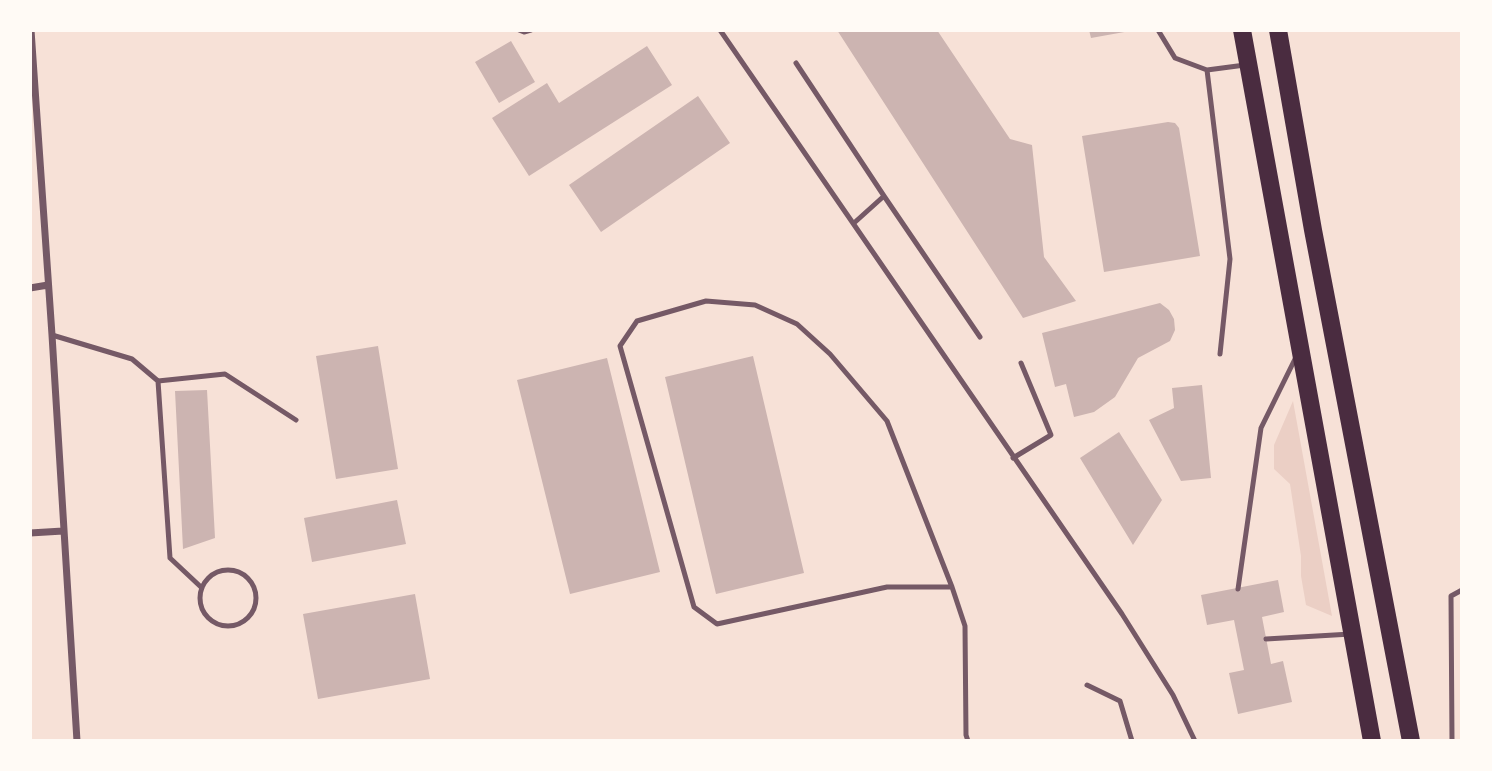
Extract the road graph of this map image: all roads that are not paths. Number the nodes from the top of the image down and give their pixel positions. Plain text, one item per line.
1 (30, 30) edge
2 (519, 30) edge
3 (531, 30) edge
4 (720, 30) edge
5 (1158, 30) edge
6 (1242, 30) edge
7 (1278, 30) edge
8 (31, 54) edge
9 (796, 63) dead end
10 (1248, 65) junction
11 (1207, 70) junction
12 (884, 196) junction
13 (854, 223) junction
14 (48, 285) junction
15 (30, 288) edge
16 (52, 335) junction
17 (980, 337) dead end
18 (1300, 348) junction
19 (1220, 354) dead end
20 (1021, 363) dead end
21 (158, 381) junction
22 (296, 420) dead end
23 (1013, 458) junction
24 (63, 531) junction
25 (30, 533) edge
26 (952, 587) junction
27 (202, 588) junction
28 (1238, 589) dead end
29 (1462, 590) edge
30 (1352, 634) junction
31 (1266, 639) dead end
32 (1087, 685) dead end
33 (77, 741) edge
34 (968, 741) edge
35 (1132, 741) edge
36 (1195, 741) edge
37 (1372, 741) edge
38 (1411, 741) edge
39 (1452, 741) edge

1 - 8 street
2 - 3 lane
4 - 13 lane
5 - 11 lane
6 - 10 main road
7 - 38 main road
8 - 14 street
9 - 12 lane
10 - 11 lane
10 - 18 main road
11 - 19 lane
12 - 13 lane
12 - 17 lane
13 - 23 lane
14 - 15 street
14 - 16 street
16 - 21 lane
16 - 24 street
18 - 28 lane
18 - 30 main road
20 - 23 lane
21 - 22 lane
21 - 27 lane
23 - 36 lane
24 - 25 street
24 - 33 street
26 - 26 lane
26 - 34 lane
27 - 27 lane
29 - 39 lane
30 - 31 lane
30 - 37 main road
32 - 35 lane

